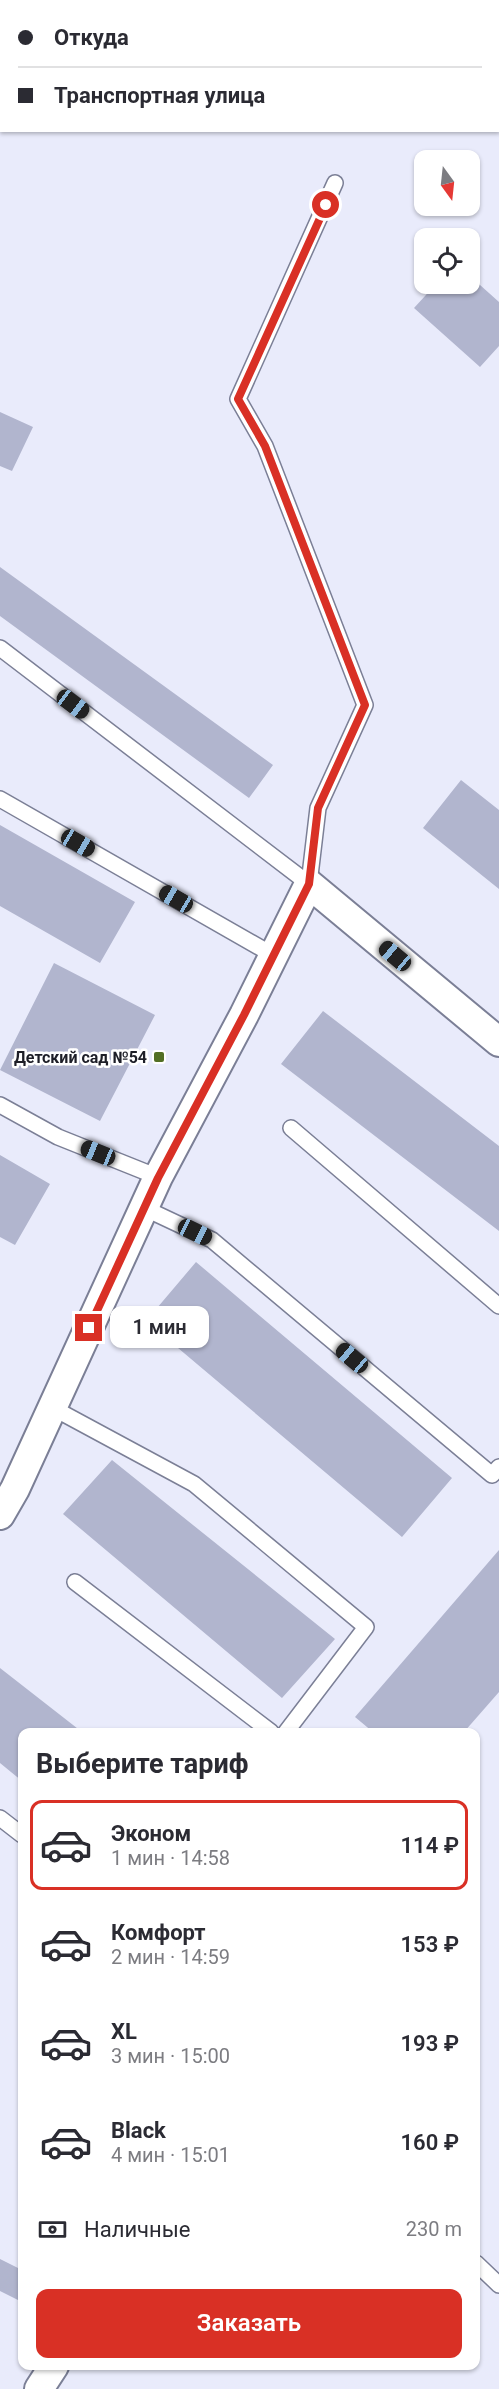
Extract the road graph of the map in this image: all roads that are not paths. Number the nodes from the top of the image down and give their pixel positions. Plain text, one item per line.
1 (335, 183) dead end
2 (0, 648) edge
3 (0, 799) edge
4 (309, 884) junction
5 (273, 955) junction
6 (499, 1042) edge
7 (0, 1106) edge
8 (291, 1128) dead end
9 (158, 1178) junction
10 (144, 1208) junction
11 (499, 1306) edge
12 (53, 1408) junction
13 (499, 1467) edge
14 (0, 1515) edge
15 (75, 1582) dead end
16 (266, 1728) edge
17 (289, 1728) edge
18 (0, 1818) edge
19 (18, 1832) edge
20 (480, 2267) edge
21 (499, 2285) edge
22 (51, 2370) edge
23 (39, 2389) edge

1 - 4 lane
2 - 4 lane
3 - 5 lane
4 - 5 street
4 - 6 street
5 - 9 street
7 - 9 lane
8 - 11 lane
9 - 10 street
10 - 12 street
10 - 13 lane
12 - 14 street
12 - 17 lane
15 - 16 lane
18 - 19 lane
20 - 21 lane
22 - 23 street

